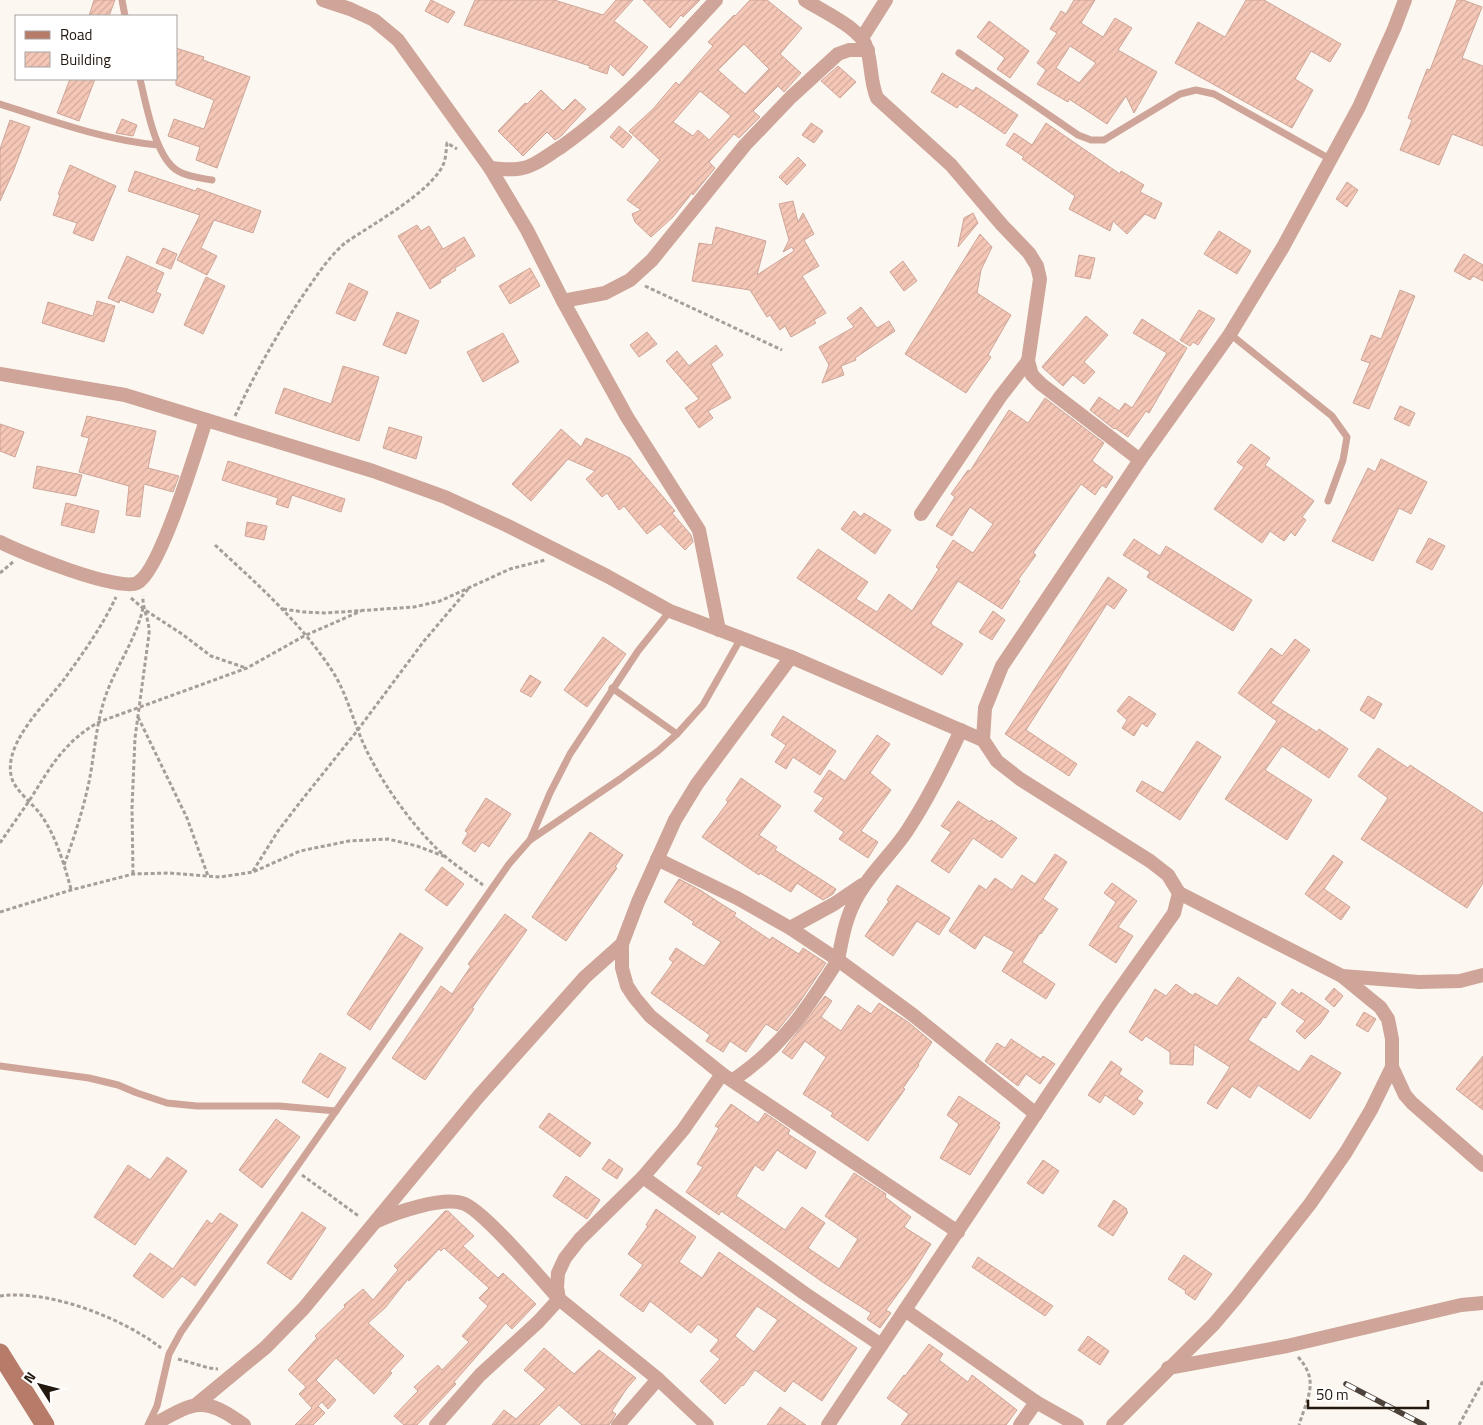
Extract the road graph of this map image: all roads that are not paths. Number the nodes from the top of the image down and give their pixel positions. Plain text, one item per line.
1 (122, 0) edge
2 (323, 0) edge
3 (716, 0) edge
4 (805, 0) edge
5 (886, 0) edge
6 (1406, 0) edge
7 (125, 15) edge
8 (865, 44) junction
9 (959, 53) dead end
10 (140, 80) edge
11 (0, 104) edge
12 (158, 145) junction
13 (1330, 160) junction
14 (490, 168) junction
15 (212, 180) dead end
16 (563, 301) junction
17 (1230, 334) junction
18 (1028, 361) junction
19 (0, 374) edge
20 (206, 420) junction
21 (1140, 460) junction
22 (1328, 501) dead end
23 (922, 514) dead end
24 (0, 542) edge
25 (670, 611) junction
26 (719, 630) junction
27 (741, 638) junction
28 (791, 657) junction
29 (612, 688) junction
30 (961, 730) junction
31 (677, 734) junction
32 (983, 740) junction
33 (530, 840) junction
34 (657, 859) junction
35 (868, 880) junction
36 (1179, 893) junction
37 (790, 928) junction
38 (622, 944) junction
39 (838, 960) junction
40 (1483, 975) edge
41 (1342, 976) junction
42 (0, 1066) edge
43 (1392, 1067) junction
44 (728, 1077) junction
45 (336, 1111) junction
46 (1036, 1114) junction
47 (1483, 1165) edge
48 (643, 1177) junction
49 (374, 1222) junction
50 (958, 1232) junction
51 (559, 1299) junction
52 (1483, 1303) edge
53 (905, 1310) junction
54 (882, 1345) junction
55 (0, 1353) edge
56 (1168, 1369) junction
57 (658, 1379) junction
58 (1036, 1402) junction
59 (197, 1404) junction
60 (45, 1425) edge
61 (148, 1425) edge
62 (153, 1425) edge
63 (244, 1425) edge
64 (436, 1425) edge
65 (618, 1425) edge
66 (707, 1425) edge
67 (828, 1425) edge
68 (1020, 1425) edge
69 (1077, 1425) edge
70 (1113, 1425) edge

1 - 7 lane
2 - 14 street
3 - 14 street
4 - 8 street
5 - 8 street
6 - 13 street
8 - 16 street
8 - 18 street
9 - 13 lane
10 - 12 lane
11 - 12 lane
12 - 15 lane
13 - 17 street
14 - 16 street
16 - 26 street
17 - 21 street
17 - 22 lane
18 - 21 street
18 - 23 street
19 - 20 street
20 - 24 street
20 - 25 street
21 - 32 street
25 - 26 street
25 - 29 lane
26 - 27 street
27 - 28 street
27 - 31 lane
28 - 30 street
28 - 34 street
29 - 31 lane
29 - 33 lane
30 - 32 street
30 - 35 street
31 - 33 lane
32 - 36 street
33 - 45 lane
34 - 37 street
34 - 38 street
35 - 37 street
35 - 39 street
36 - 41 street
36 - 46 street
37 - 39 street
38 - 44 street
38 - 49 street
39 - 44 street
39 - 46 street
40 - 41 street
41 - 43 street
42 - 45 lane
43 - 47 street
43 - 56 street
44 - 48 street
44 - 50 street
45 - 61 lane
46 - 50 street
48 - 51 street
48 - 54 street
49 - 51 street
49 - 59 street
50 - 53 street
51 - 57 street
51 - 64 street
52 - 56 street
53 - 54 street
53 - 58 street
54 - 67 street
55 - 60 main road
56 - 70 street
57 - 65 street
57 - 66 street
58 - 68 street
58 - 69 street
59 - 62 street
59 - 63 street

